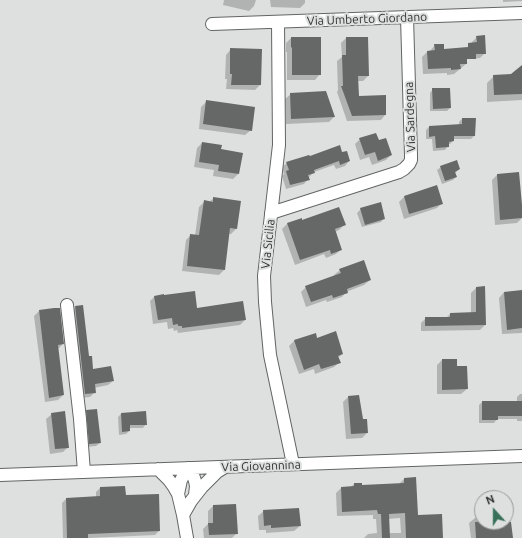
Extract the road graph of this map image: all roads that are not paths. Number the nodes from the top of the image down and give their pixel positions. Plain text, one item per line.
1 (522, 14) edge
2 (407, 17) junction
3 (278, 22) junction
4 (212, 24) dead end
5 (271, 213) junction
6 (67, 305) dead end
7 (522, 456) edge
8 (293, 464) junction
9 (225, 467) junction
10 (188, 468) junction
11 (158, 470) junction
12 (84, 472) junction
13 (0, 475) edge
14 (178, 494) junction
15 (195, 495) junction
16 (183, 515) junction
17 (187, 538) edge

1 - 2 street, Via Umberto Giordano
2 - 3 street, Via Umberto Giordano
2 - 5 street, Via Sardegna
3 - 4 street, Via Umberto Giordano
3 - 5 street, Via Sicilia
5 - 8 street, Via Sicilia
6 - 12 street
7 - 8 street, Via Giovannina
8 - 9 street, Via Giovannina
9 - 10 street, Via Giovannina
9 - 15 street
10 - 11 street, Via Giovannina
10 - 14 street
10 - 15 street
11 - 12 street, Via Giovannina
11 - 14 street
12 - 13 street, Via Giovannina
14 - 16 street
15 - 16 street
16 - 17 street

